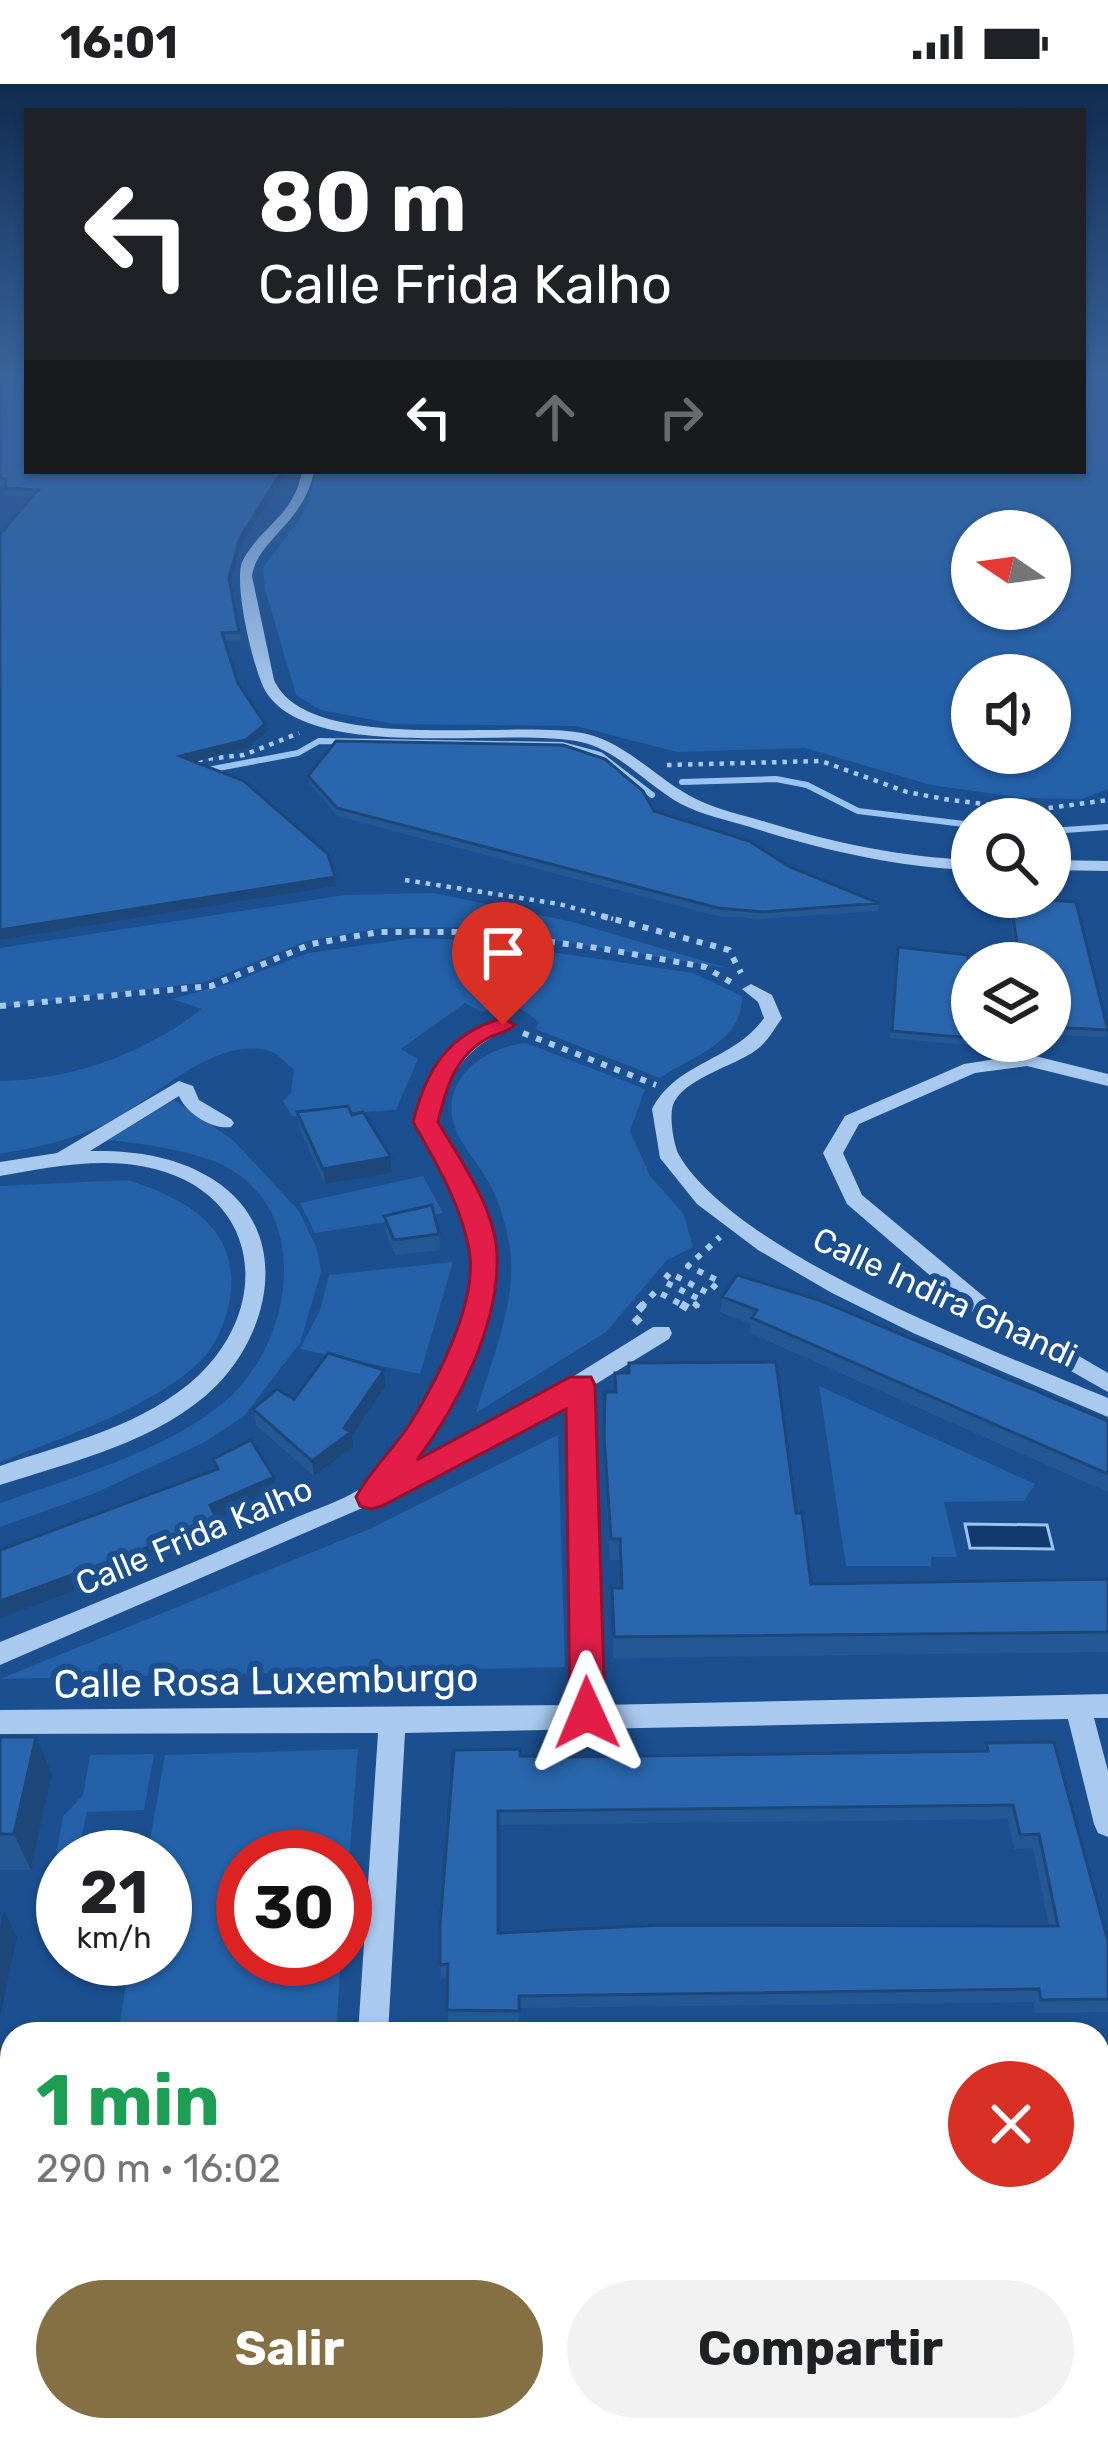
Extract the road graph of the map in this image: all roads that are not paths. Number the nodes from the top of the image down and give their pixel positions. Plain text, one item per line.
1 (303, 486) edge
2 (951, 864) edge
3 (1071, 865) edge
4 (1108, 866) edge
5 (752, 989) road end
6 (503, 1025) road end
7 (1108, 1080) edge
8 (224, 1123) dead end
9 (64, 1158) junction
10 (0, 1169) edge
11 (661, 1333) dead end
12 (1108, 1384) edge
13 (580, 1385) junction
14 (1108, 1407) edge
15 (0, 1476) edge
16 (371, 1497) junction
17 (0, 1654) edge
18 (1108, 1706) edge
19 (1078, 1707) junction
20 (587, 1713) junction
21 (392, 1721) junction
22 (0, 1722) edge
23 (1108, 1824) edge
24 (374, 2022) edge

1 - 2 street
3 - 4 street
5 - 14 street, Calle Indira Ghandi
6 - 16 street
7 - 12 street
8 - 9 street
9 - 10 street
9 - 15 street
11 - 13 street, Calle Frida Kalho
13 - 16 street, Calle Frida Kalho
13 - 20 street
16 - 17 street, Calle Frida Kalho
18 - 19 street, Calle Rosa Luxemburgo
19 - 20 street, Calle Rosa Luxemburgo
19 - 23 street
20 - 21 street, Calle Rosa Luxemburgo
21 - 22 street, Calle Rosa Luxemburgo
21 - 24 street

